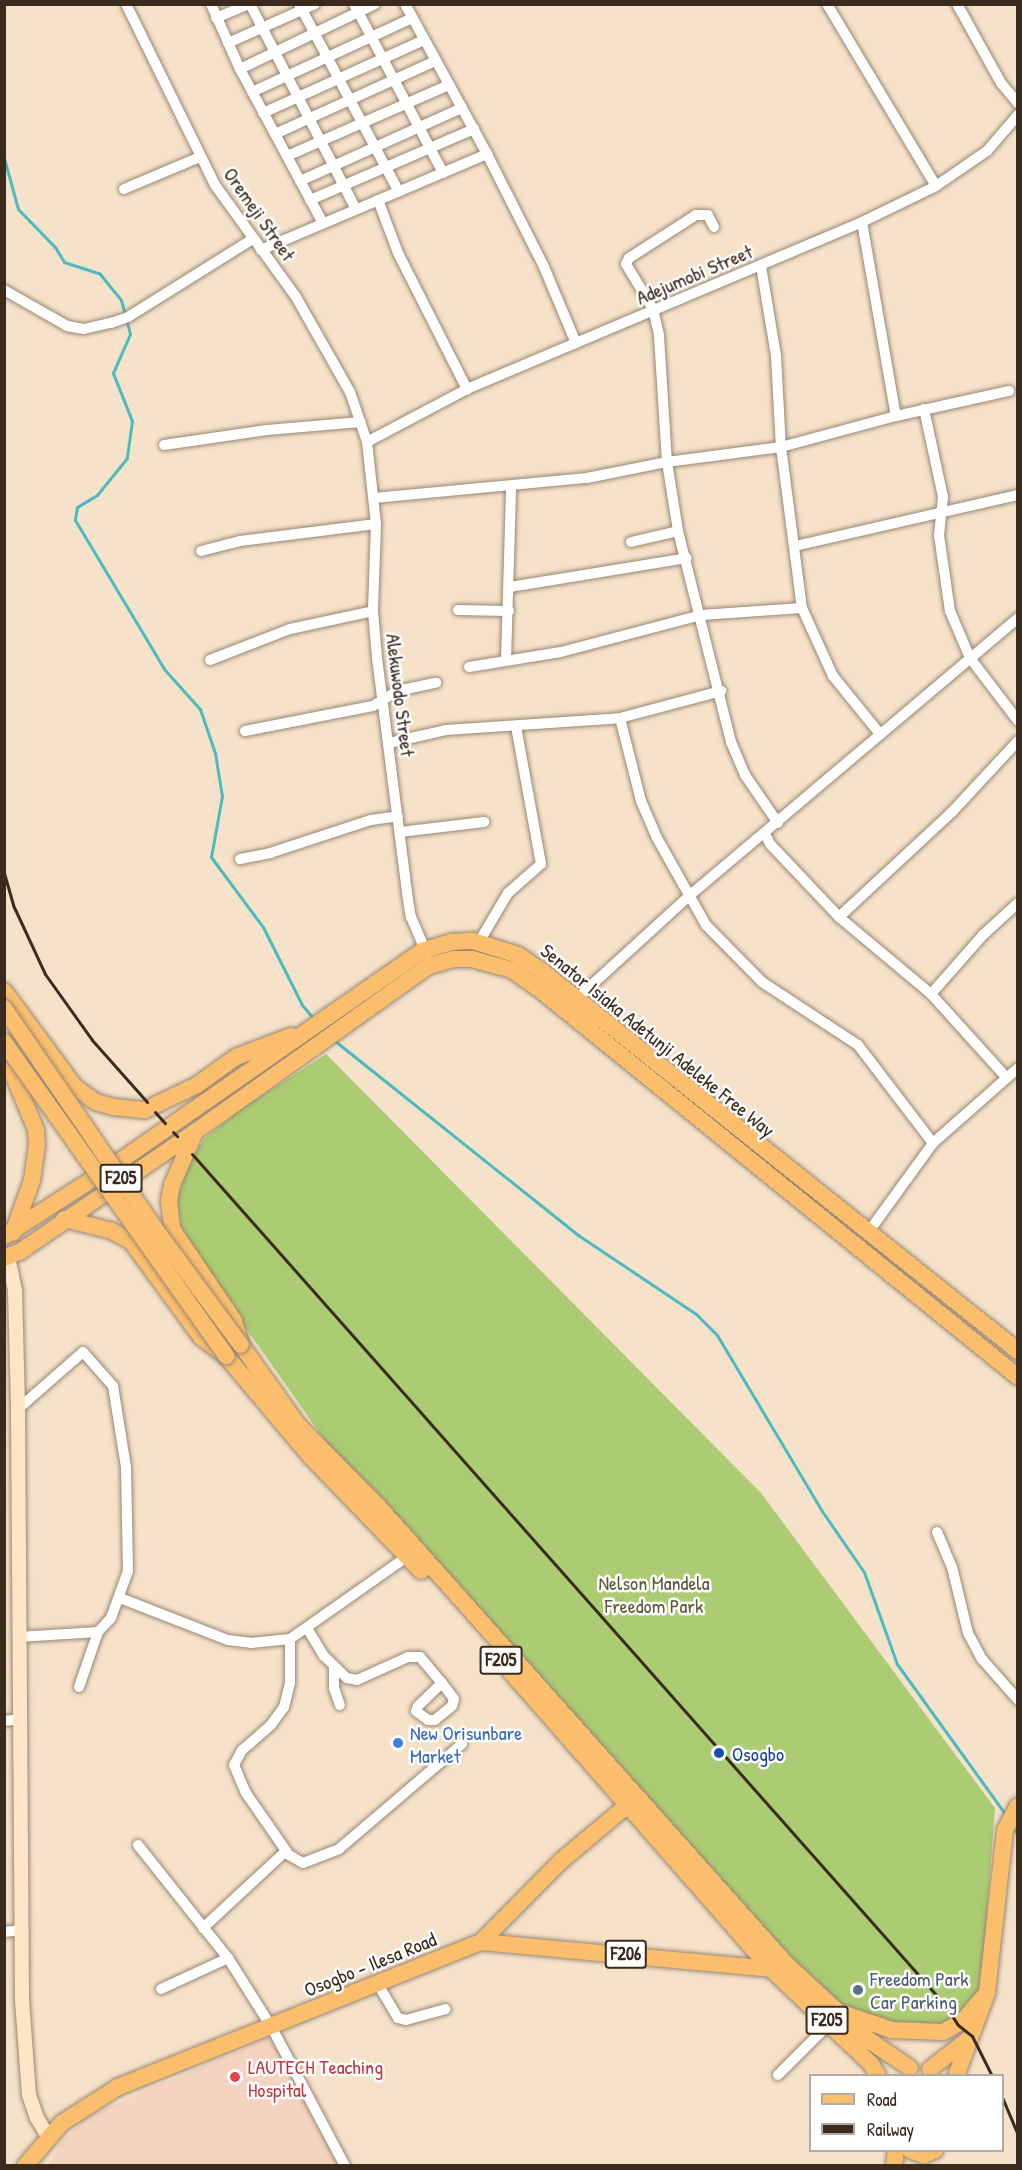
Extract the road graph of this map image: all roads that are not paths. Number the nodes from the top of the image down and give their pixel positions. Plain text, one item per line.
1 (126, 4) edge
2 (211, 4) edge
3 (250, 4) edge
4 (315, 4) edge
5 (375, 4) edge
6 (405, 4) edge
7 (827, 4) edge
8 (957, 4) edge
9 (300, 8) edge
10 (356, 9) edge
11 (216, 18) junction
12 (412, 18) junction
13 (262, 29) junction
14 (314, 32) junction
15 (370, 35) junction
16 (424, 40) junction
17 (228, 43) junction
18 (273, 50) junction
19 (326, 56) junction
20 (380, 59) junction
21 (435, 61) junction
22 (240, 69) junction
23 (285, 76) junction
24 (338, 78) junction
25 (395, 82) junction
26 (449, 85) junction
27 (252, 92) junction
28 (296, 96) junction
29 (350, 100) junction
30 (407, 103) junction
31 (1017, 103) edge
32 (462, 108) junction
33 (263, 113) junction
34 (1017, 115) edge
35 (309, 118) junction
36 (362, 122) junction
37 (417, 126) junction
38 (474, 129) junction
39 (275, 134) junction
40 (319, 142) junction
41 (374, 144) junction
42 (430, 148) junction
43 (487, 154) junction
44 (200, 156) junction
45 (286, 156) junction
46 (334, 163) junction
47 (387, 166) junction
48 (443, 173) junction
49 (300, 181) junction
50 (345, 185) junction
51 (936, 186) junction
52 (124, 189) dead end
53 (398, 190) junction
54 (310, 200) junction
55 (378, 200) junction
56 (356, 209) junction
57 (862, 222) junction
58 (323, 223) junction
59 (714, 227) dead end
60 (253, 239) junction
61 (261, 250) junction
62 (761, 266) junction
63 (4, 290) edge
64 (653, 309) junction
65 (576, 343) junction
66 (467, 389) junction
67 (1009, 392) dead end
68 (924, 409) junction
69 (896, 416) junction
70 (361, 422) junction
71 (367, 442) junction
72 (164, 445) dead end
73 (781, 447) junction
74 (667, 462) junction
75 (511, 487) junction
76 (1017, 495) edge
77 (374, 498) junction
78 (943, 514) junction
79 (376, 524) junction
80 (678, 531) junction
81 (631, 542) dead end
82 (795, 546) junction
83 (201, 551) dead end
84 (687, 558) junction
85 (510, 587) junction
86 (802, 608) junction
87 (458, 610) dead end
88 (373, 611) junction
89 (508, 611) junction
90 (701, 615) junction
91 (1017, 618) edge
92 (970, 658) junction
93 (210, 660) dead end
94 (506, 660) junction
95 (469, 667) dead end
96 (436, 683) dead end
97 (721, 691) junction
98 (383, 699) junction
99 (620, 718) junction
100 (1017, 722) edge
101 (516, 726) junction
102 (245, 730) dead end
103 (880, 734) junction
104 (1017, 741) edge
105 (389, 743) junction
106 (398, 816) junction
107 (484, 822) dead end
108 (778, 823) junction
109 (400, 832) junction
110 (765, 834) junction
111 (240, 859) dead end
112 (689, 896) junction
113 (1017, 903) edge
114 (839, 917) junction
115 (479, 942) junction
116 (429, 957) junction
117 (4, 991) edge
118 (931, 994) junction
119 (570, 1004) junction
120 (4, 1008) edge
121 (311, 1035) junction
122 (4, 1042) edge
123 (4, 1052) edge
124 (1017, 1068) edge
125 (1006, 1077) junction
126 (195, 1132) junction
127 (933, 1143) junction
128 (64, 1220) junction
129 (9, 1234) edge
130 (867, 1234) junction
131 (6, 1258) edge
132 (970, 1315) junction
133 (960, 1330) junction
134 (241, 1345) junction
135 (1017, 1351) edge
136 (226, 1356) junction
137 (1017, 1377) edge
138 (18, 1409) junction
139 (937, 1532) dead end
140 (408, 1556) junction
141 (120, 1598) junction
142 (307, 1628) junction
143 (98, 1632) junction
144 (18, 1637) junction
145 (290, 1639) junction
146 (334, 1668) junction
147 (442, 1683) dead end
148 (79, 1687) dead end
149 (1017, 1700) edge
150 (340, 1705) dead end
151 (20, 1719) junction
152 (4, 1721) edge
153 (462, 1744) dead end
154 (633, 1800) junction
155 (1012, 1815) edge
156 (138, 1845) dead end
157 (285, 1851) junction
158 (203, 1928) junction
159 (22, 1930) junction
160 (4, 1932) edge
161 (481, 1942) junction
162 (228, 1958) junction
163 (771, 1969) junction
164 (376, 1981) junction
165 (161, 1989) dead end
166 (987, 1993) junction
167 (446, 2009) dead end
168 (833, 2017) junction
169 (272, 2028) junction
170 (971, 2037) junction
171 (906, 2072) edge
172 (933, 2072) edge
173 (876, 2074) edge
174 (957, 2074) edge
175 (778, 2075) dead end
176 (48, 2136) junction
177 (914, 2152) edge
178 (932, 2152) edge
179 (934, 2152) edge
180 (25, 2166) edge
181 (345, 2166) edge
182 (923, 2166) edge

1 - 44 street, Oremeji Street
2 - 11 street
3 - 11 street
3 - 13 street
4 - 9 street
5 - 10 street
6 - 12 street
7 - 51 street
8 - 31 street
9 - 13 street
9 - 14 street
10 - 14 street
10 - 15 street
11 - 17 street
12 - 15 street
12 - 16 street
13 - 17 street
13 - 18 street
14 - 18 street
14 - 19 street
15 - 19 street
15 - 20 street
16 - 20 street
16 - 21 street
17 - 22 street
18 - 22 street
18 - 23 street
19 - 23 street
19 - 24 street
20 - 24 street
20 - 25 street
21 - 25 street
21 - 26 street
22 - 27 street
23 - 27 street
23 - 28 street
24 - 28 street
24 - 29 street
25 - 29 street
25 - 30 street
26 - 30 street
26 - 32 street
27 - 33 street
28 - 33 street
28 - 35 street
29 - 35 street
29 - 36 street
30 - 36 street
30 - 37 street
32 - 37 street
32 - 38 street
33 - 39 street
34 - 51 street, Adejumobi Street
35 - 39 street
35 - 40 street
36 - 40 street
36 - 41 street
37 - 41 street
37 - 42 street
38 - 42 street
38 - 43 street
39 - 45 street
40 - 45 street
40 - 46 street
41 - 46 street
41 - 47 street
42 - 47 street
42 - 48 street
43 - 48 street
43 - 65 street
44 - 52 street
44 - 60 street, Oremeji Street
45 - 49 street
46 - 49 street
46 - 50 street
47 - 50 street
47 - 53 street
48 - 53 street
49 - 54 street
50 - 54 street
50 - 56 street
51 - 57 street, Adejumobi Street
53 - 55 street
54 - 58 street
55 - 56 street
55 - 66 street
56 - 58 street
57 - 62 street, Adejumobi Street
57 - 69 street
58 - 61 street
59 - 64 street
60 - 61 street, Oremeji Street
60 - 63 street
61 - 70 street, Oremeji Street
62 - 64 street, Adejumobi Street
62 - 73 street
64 - 65 street, Adejumobi Street
64 - 74 street
65 - 66 street, Adejumobi Street
66 - 71 street, Adejumobi Street
67 - 68 street
68 - 69 street
68 - 78 street
69 - 73 street
70 - 71 street, Oremeji Street
70 - 72 street
71 - 77 street, Alekuwodo Street
73 - 74 street
73 - 82 street
74 - 75 street
74 - 80 street
75 - 77 street
75 - 85 street
76 - 78 street
77 - 79 street, Alekuwodo Street
78 - 82 street
78 - 92 street
79 - 83 street
79 - 88 street, Alekuwodo Street
80 - 81 street
80 - 84 street
82 - 86 street
84 - 85 street
84 - 90 street
85 - 89 street
86 - 90 street
86 - 103 street
87 - 89 street
88 - 93 street
88 - 98 street, Alekuwodo Street
89 - 94 street
90 - 94 street
90 - 97 street
91 - 92 street
92 - 100 street
92 - 103 street
94 - 95 street
96 - 98 street
97 - 99 street
97 - 108 street
98 - 102 street
98 - 105 street, Alekuwodo Street
99 - 101 street
99 - 112 street
101 - 105 street
101 - 115 street
103 - 108 street
104 - 114 street
105 - 106 street, Alekuwodo Street
106 - 109 street, Alekuwodo Street
106 - 111 street
107 - 109 street
108 - 110 street
109 - 116 street, Alekuwodo Street
110 - 112 street
110 - 114 street
112 - 119 street
112 - 127 street
113 - 118 street
114 - 118 street
115 - 116 main road, Senator Isiaka Adetunji Adeleke Free Way
115 - 119 main road, Senator Isiaka Adetunji Adeleke Free Way
116 - 119 main road, Senator Isiaka Adetunji Adeleke Free Way
116 - 121 main road, Senator Isiaka Adetunji Adeleke Free Way
117 - 121 main road
118 - 125 street
119 - 130 main road, Senator Isiaka Adetunji Adeleke Free Way
119 - 133 main road, Senator Isiaka Adetunji Adeleke Free Way
120 - 134 main road, F205, bridge
121 - 126 main road
121 - 129 main road
122 - 136 main road, F205, bridge
123 - 129 main road
124 - 125 street
125 - 127 street
126 - 128 main road
126 - 134 main road
127 - 130 street
128 - 131 main road
128 - 136 main road
130 - 132 main road, Senator Isiaka Adetunji Adeleke Free Way
131 - 138 street
132 - 133 main road
132 - 135 main road, Senator Isiaka Adetunji Adeleke Free Way
133 - 137 main road, Senator Isiaka Adetunji Adeleke Free Way
134 - 154 main road
136 - 140 main road, F205
138 - 141 street
138 - 144 street
139 - 149 street
140 - 142 street
140 - 154 main road, F205
141 - 143 street
141 - 145 street
142 - 145 street
142 - 146 street
143 - 144 street
143 - 148 street
144 - 151 street
145 - 157 street
146 - 147 street
146 - 150 street
151 - 152 street
151 - 159 street
153 - 157 street
154 - 161 main road, F206
154 - 163 main road, F205
154 - 168 main road, F205
155 - 166 main road
156 - 158 street
157 - 158 street
158 - 162 street
159 - 160 street
159 - 176 street
161 - 163 main road, Osogbo - Ilesa Road / F206
161 - 164 main road, Osogbo - Ilesa Road / F206
162 - 165 street
162 - 169 street
163 - 168 main road, F205
164 - 167 street
164 - 169 main road, Osogbo - Ilesa Road / F206
166 - 168 main road
166 - 170 main road
168 - 171 main road, F205
168 - 173 main road, F205
168 - 175 street
169 - 176 main road, Osogbo - Ilesa Road / F206
169 - 181 street
170 - 172 main road
170 - 174 main road
171 - 172 main road, F205
176 - 180 main road, Osogbo - Ilesa Road / F206
177 - 178 main road
179 - 182 main road

